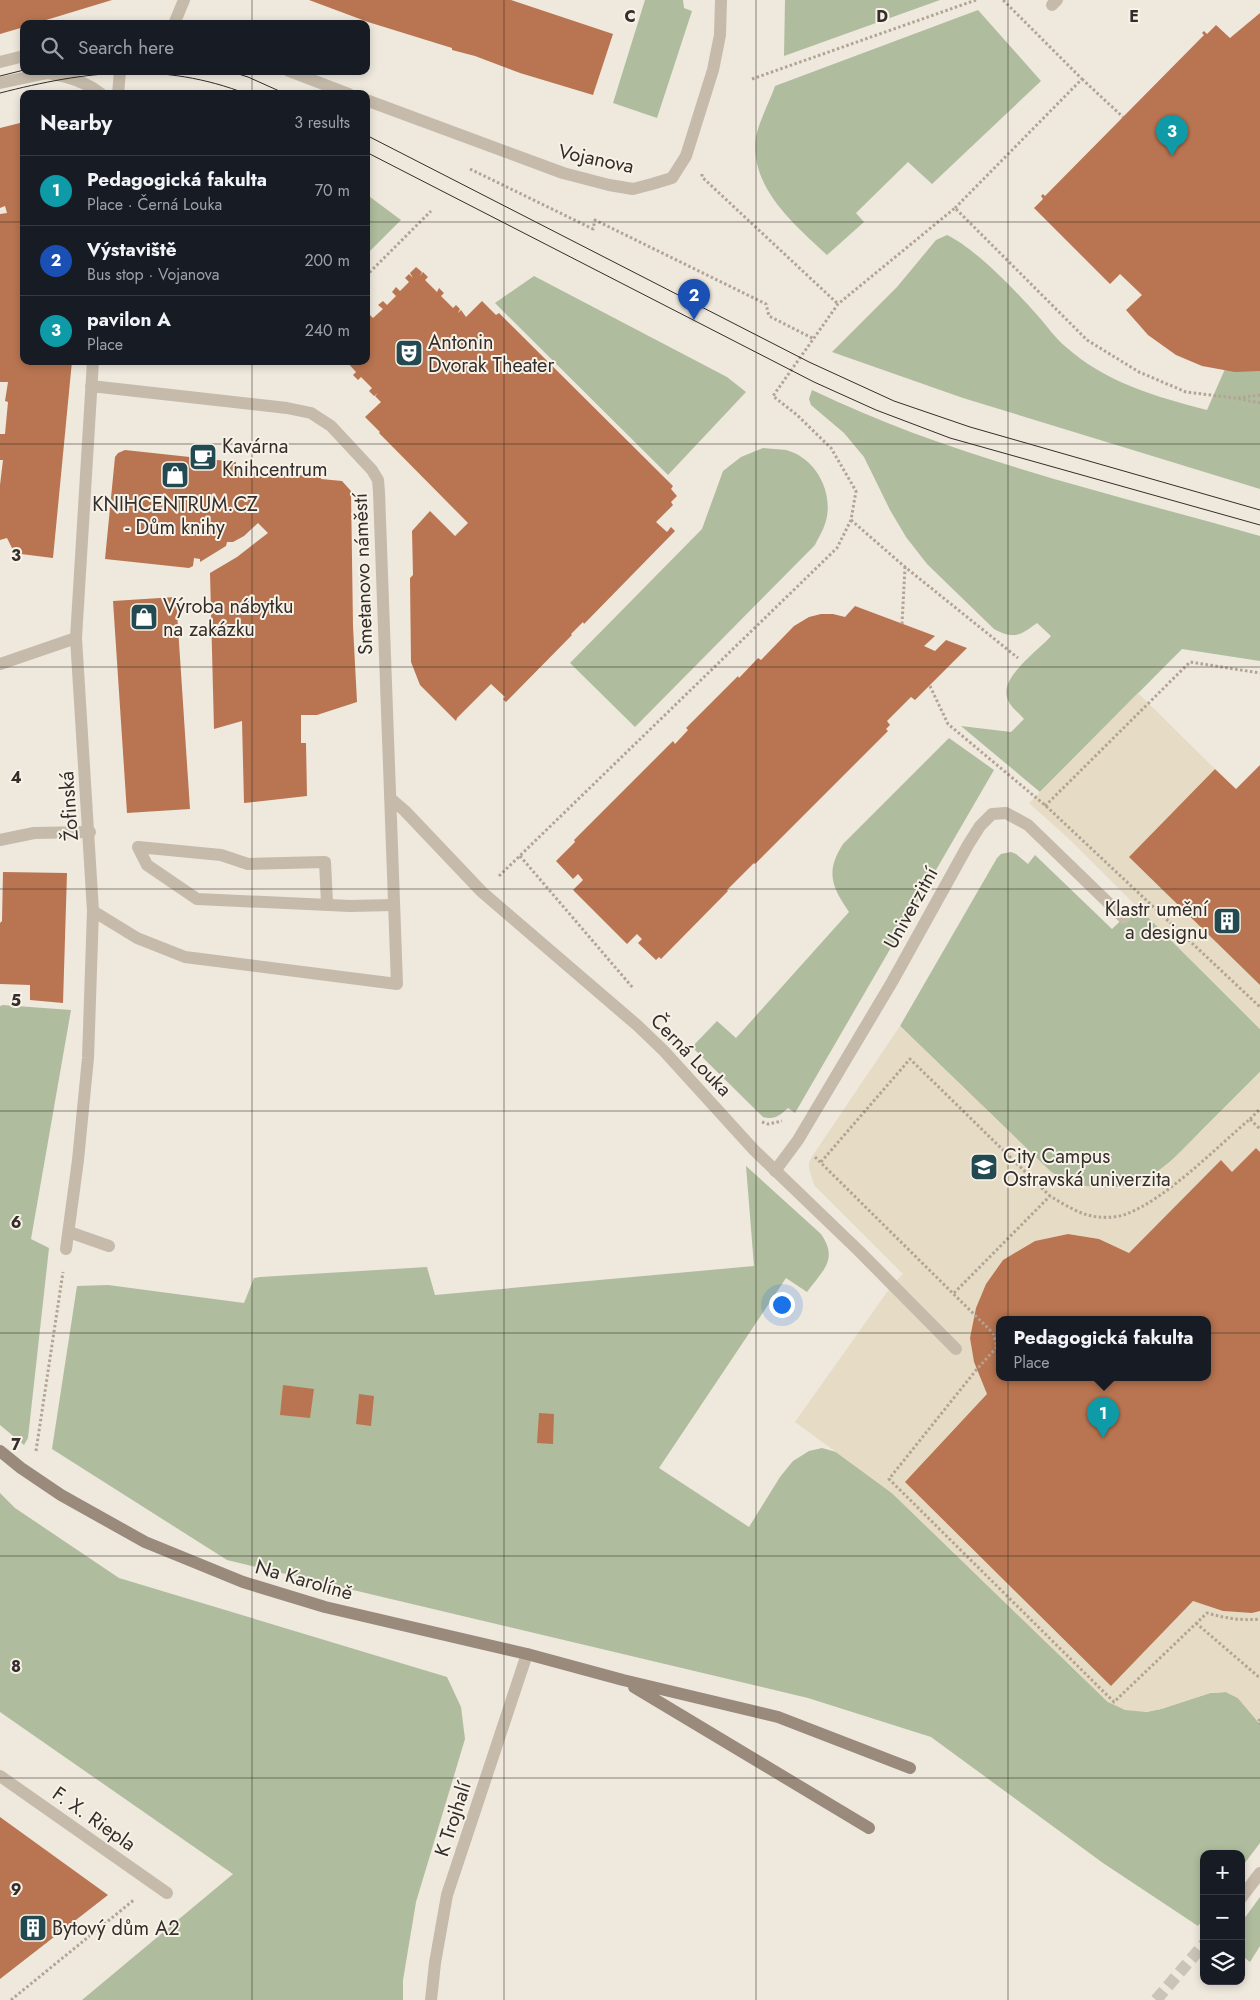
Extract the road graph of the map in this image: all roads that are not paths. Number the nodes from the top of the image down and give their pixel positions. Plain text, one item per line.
1 (184, 0) edge
2 (721, 0) edge
3 (176, 20) edge
4 (20, 57) edge
5 (0, 62) edge
6 (39, 75) edge
7 (63, 75) edge
8 (120, 75) edge
9 (299, 75) edge
10 (0, 83) edge
11 (95, 90) edge
12 (118, 90) edge
13 (339, 90) edge
14 (370, 101) edge
15 (93, 365) edge
16 (91, 386) junction
17 (76, 638) junction
18 (0, 664) edge
19 (390, 798) junction
20 (90, 832) junction
21 (0, 840) edge
22 (328, 904) junction
23 (393, 905) junction
24 (93, 911) junction
25 (1124, 918) dead end
26 (776, 1171) junction
27 (69, 1232) junction
28 (109, 1246) dead end
29 (66, 1249) road end
30 (956, 1349) dead end
31 (0, 1451) edge
32 (527, 1654) junction
33 (623, 1680) junction
34 (910, 1768) dead end
35 (0, 1776) edge
36 (868, 1828) dead end
37 (1260, 1872) edge
38 (167, 1893) dead end
39 (1243, 1895) edge
40 (431, 2000) edge

1 - 3 street
2 - 14 street, Vojanova
4 - 5 street
6 - 10 street
7 - 11 street
8 - 12 street
9 - 13 street
15 - 16 street, Žofinská
16 - 17 street, Žofinská
16 - 19 street, Smetanovo náměstí
17 - 18 street
17 - 20 street, Žofinská
19 - 23 street, Smetanovo náměstí
19 - 26 street, Černá Louka
20 - 21 street
20 - 24 street, Žofinská
22 - 22 street
22 - 23 street
23 - 24 street, Smetanovo náměstí
24 - 27 street, Žofinská
25 - 26 street, Univerzitní
26 - 30 street, Černá Louka
27 - 28 street
27 - 29 street, Žofinská
31 - 32 street, Na Karolíně
32 - 33 street, Na Karolíně
32 - 40 street, K Trojhalí
33 - 34 street
33 - 36 street
35 - 38 street, F. X. Riepla
37 - 39 street

